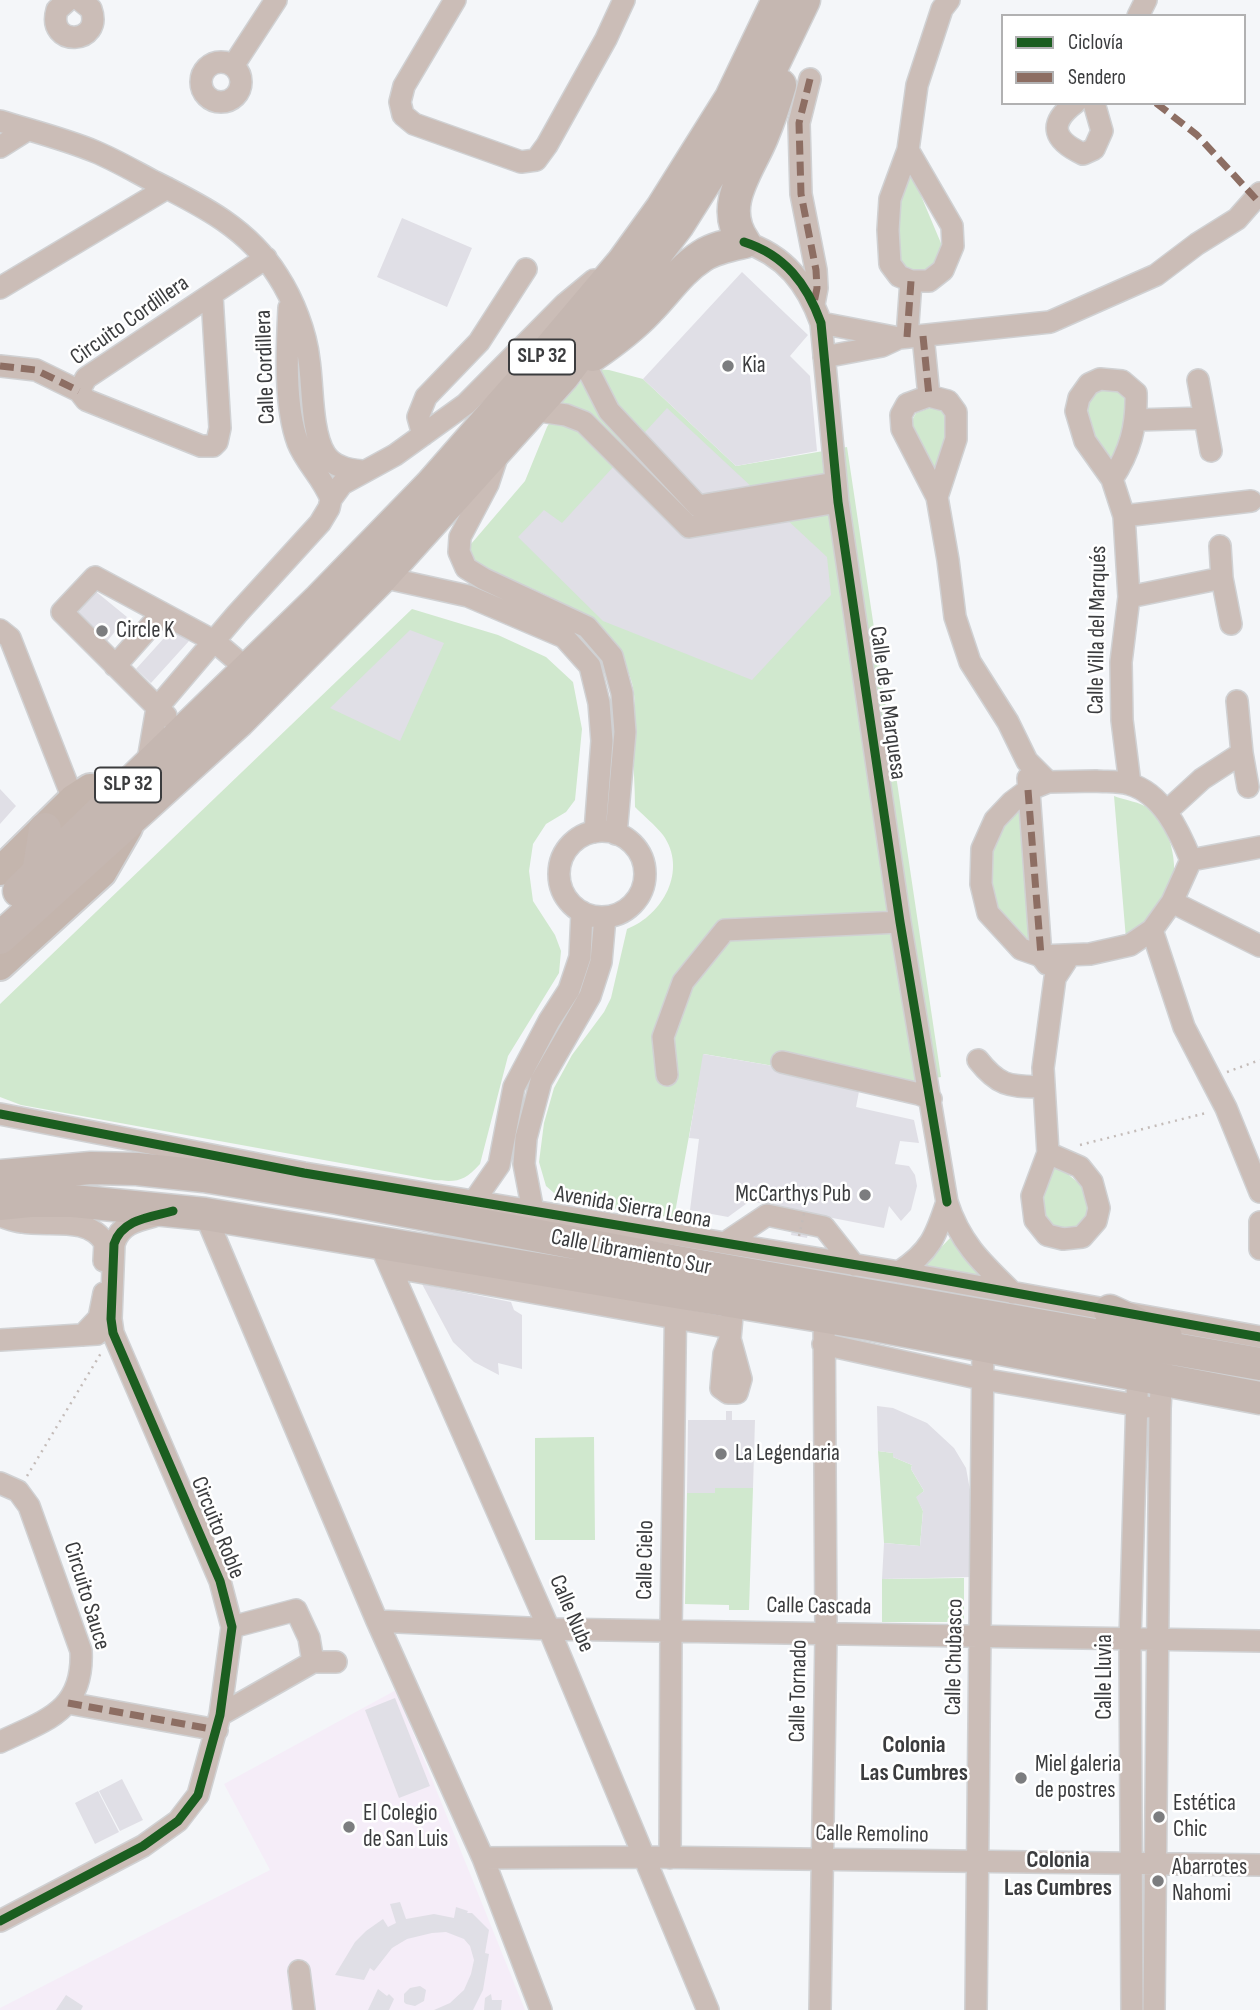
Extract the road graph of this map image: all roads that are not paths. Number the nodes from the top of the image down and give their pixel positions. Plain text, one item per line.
1 (276, 0) edge
2 (455, 0) edge
3 (624, 0) edge
4 (778, 0) edge
5 (804, 0) edge
6 (949, 0) edge
7 (233, 66) dead end
8 (810, 79) dead end
9 (1073, 105) edge
10 (1095, 105) edge
11 (0, 121) edge
12 (27, 130) junction
13 (0, 147) edge
14 (908, 149) junction
15 (167, 188) junction
16 (1259, 197) edge
17 (744, 242) junction
18 (266, 258) junction
19 (622, 262) junction
20 (526, 268) dead end
21 (911, 281) junction
22 (0, 288) edge
23 (212, 296) junction
24 (289, 298) junction
25 (818, 314) junction
26 (910, 337) junction
27 (824, 357) junction
28 (0, 366) edge
29 (573, 369) junction
30 (1198, 380) dead end
31 (79, 391) junction
32 (929, 396) junction
33 (533, 410) junction
34 (1205, 418) junction
35 (1137, 420) junction
36 (423, 435) junction
37 (500, 449) junction
38 (1211, 451) dead end
39 (362, 471) junction
40 (1112, 479) junction
41 (837, 492) junction
42 (937, 497) junction
43 (331, 499) junction
44 (1251, 501) dead end
45 (1124, 516) junction
46 (1220, 546) dead end
47 (382, 577) junction
48 (1222, 578) junction
49 (1129, 597) junction
50 (162, 613) junction
51 (1231, 624) dead end
52 (0, 630) edge
53 (214, 641) junction
54 (115, 666) junction
55 (247, 669) junction
56 (1237, 701) dead end
57 (157, 708) junction
58 (182, 732) junction
59 (1242, 753) junction
60 (147, 766) junction
61 (1130, 784) junction
62 (1038, 786) junction
63 (1248, 788) dead end
64 (127, 804) junction
65 (82, 811) junction
66 (1166, 812) junction
67 (45, 829) junction
68 (606, 833) junction
69 (1260, 847) edge
70 (1191, 860) junction
71 (38, 874) junction
72 (8, 899) edge
73 (1172, 902) junction
74 (582, 912) junction
75 (605, 917) junction
76 (900, 922) junction
77 (1152, 930) junction
78 (0, 938) edge
79 (1260, 946) edge
80 (1070, 955) junction
81 (1041, 956) junction
82 (0, 966) edge
83 (1055, 978) junction
84 (978, 1060) dead end
85 (782, 1062) dead end
86 (667, 1075) dead end
87 (1043, 1087) junction
88 (931, 1099) junction
89 (0, 1114) edge
90 (1048, 1153) road end
91 (1252, 1153) edge
92 (304, 1173) junction
93 (0, 1176) edge
94 (1260, 1192) edge
95 (338, 1198) junction
96 (474, 1201) junction
97 (947, 1202) junction
98 (0, 1204) edge
99 (173, 1211) junction
100 (533, 1211) junction
101 (205, 1214) junction
102 (0, 1216) edge
103 (1260, 1222) edge
104 (110, 1243) junction
105 (725, 1243) junction
106 (1260, 1249) edge
107 (385, 1254) junction
108 (854, 1265) junction
109 (899, 1272) junction
110 (676, 1291) junction
111 (1013, 1293) junction
112 (732, 1310) junction
113 (1110, 1311) junction
114 (824, 1317) junction
115 (113, 1333) junction
116 (83, 1335) junction
117 (1260, 1337) edge
118 (0, 1340) edge
119 (983, 1347) junction
120 (1206, 1354) junction
121 (1260, 1364) edge
122 (1149, 1376) junction
123 (982, 1379) junction
124 (1260, 1398) edge
125 (9, 1487) edge
126 (377, 1621) junction
127 (233, 1627) junction
128 (550, 1629) junction
129 (671, 1631) junction
130 (826, 1634) junction
131 (982, 1637) junction
132 (1130, 1640) junction
133 (1157, 1641) junction
134 (1260, 1641) edge
135 (313, 1662) junction
136 (336, 1662) dead end
137 (68, 1703) junction
138 (219, 1723) junction
139 (0, 1742) edge
140 (645, 1857) junction
141 (483, 1858) junction
142 (670, 1858) junction
143 (823, 1860) junction
144 (977, 1862) junction
145 (1131, 1863) junction
146 (1155, 1863) junction
147 (1260, 1865) edge
148 (0, 1921) edge
149 (299, 1971) dead end
150 (304, 2010) edge
151 (541, 2010) edge
152 (708, 2010) edge
153 (820, 2010) edge
154 (975, 2010) edge
155 (1132, 2010) edge
156 (1154, 2010) edge

1 - 7 street
2 - 3 street
4 - 19 highway, SLP 32
5 - 17 highway
5 - 29 highway, SLP 32
6 - 14 street
8 - 25 street, Calle de la Marquesa
9 - 10 street
11 - 12 street
12 - 13 street
12 - 15 street
14 - 21 street
14 - 21 street
15 - 18 street
15 - 22 street
16 - 26 street
17 - 25 street, Calle de la Marquesa
17 - 29 highway
18 - 23 street, Circuito Cordillera
18 - 24 street
19 - 36 street
19 - 55 highway, SLP 32
20 - 36 street
21 - 26 street
23 - 31 street, Circuito Cordillera
23 - 31 street, Circuito Cordillera
24 - 39 street, Calle Cordillera
24 - 43 street, Calle Cordillera
25 - 26 street
25 - 27 street, Calle de la Marquesa
26 - 27 street
26 - 32 street
27 - 41 street, Calle de la Marquesa
28 - 31 street, Circuito Cordillera
29 - 33 highway, SLP 32
29 - 41 street
30 - 34 street
32 - 42 street
32 - 42 street
33 - 37 highway, SLP 32
33 - 41 street
34 - 35 street
34 - 38 street
35 - 40 street
35 - 40 street, Calle Villa del Marqués
36 - 39 street
37 - 47 highway, SLP 32
37 - 68 street
39 - 43 street
40 - 45 street, Calle Villa del Marqués
41 - 76 street, Calle de la Marquesa
42 - 62 street
43 - 53 street
44 - 45 street
45 - 49 street, Calle Villa del Marqués
46 - 48 street
47 - 64 highway, SLP 32
47 - 68 street
48 - 49 street
48 - 51 street
49 - 61 street, Calle Villa del Marqués
50 - 53 street
50 - 54 street
50 - 54 street
52 - 65 street
53 - 55 street
53 - 57 street
54 - 57 street
55 - 58 highway, SLP 32
56 - 59 street
57 - 58 street
57 - 60 street
58 - 60 highway, SLP 32
59 - 63 street
59 - 66 street
60 - 64 highway, SLP 32
61 - 62 street
61 - 66 street
62 - 81 street
62 - 81 street
64 - 65 highway, SLP 32
64 - 72 highway, SLP 32
64 - 82 main road
65 - 67 main road
65 - 71 highway, SLP 32
66 - 70 street
67 - 71 highway
67 - 72 main road
68 - 74 street
68 - 75 street
69 - 70 street
70 - 73 street
71 - 72 highway, SLP 32
72 - 78 highway, SLP 32
73 - 77 street
73 - 79 street
74 - 75 street
74 - 96 street
75 - 100 street
76 - 86 street
76 - 88 street, Calle de la Marquesa
77 - 80 street
77 - 91 street
80 - 81 street
80 - 83 street
81 - 83 street
83 - 87 street
84 - 87 street
85 - 88 street
87 - 90 street
88 - 97 street, Calle de la Marquesa
89 - 92 street, Avenida Sierra Leona
91 - 94 street
92 - 95 highway
92 - 96 street, Avenida Sierra Leona
93 - 95 highway, Calle Libramiento Sur
95 - 110 highway, Calle Libramiento Sur
96 - 100 street, Avenida Sierra Leona
97 - 109 street, Calle de la Marquesa
97 - 111 street, Calle de la Marquesa
98 - 99 highway, Calle Libramiento Sur
99 - 101 highway, Calle Libramiento Sur
99 - 104 street
100 - 105 street, Avenida Sierra Leona
101 - 107 highway, Calle Libramiento Sur
101 - 126 street
102 - 104 street
103 - 106 street
104 - 115 street, Circuito Roble
104 - 116 street
105 - 108 street, Avenida Sierra Leona
105 - 108 street
107 - 110 highway, Calle Libramiento Sur
107 - 128 street, Calle Nube
108 - 109 street, Avenida Sierra Leona
109 - 111 street, Avenida Sierra Leona
110 - 112 highway, Calle Libramiento Sur
110 - 112 street
110 - 129 street, Calle Cielo
111 - 113 street, Avenida Sierra Leona
112 - 114 highway, Calle Libramiento Sur
113 - 117 street, Avenida Sierra Leona
113 - 120 highway
114 - 119 highway, Calle Libramiento Sur
114 - 122 highway, Calle Libramiento Sur
114 - 123 street
114 - 130 street, Calle Tornado
115 - 116 street
115 - 127 street, Circuito Roble
116 - 118 street
119 - 122 highway, Calle Libramiento Sur
119 - 123 street, Calle Chubasco
120 - 121 highway, Calle Libramiento Sur
120 - 122 highway, Calle Libramiento Sur
122 - 123 street
122 - 124 highway, Calle Libramiento Sur
122 - 132 street, Calle Lluvia
122 - 133 street
123 - 131 street, Calle Chubasco
125 - 137 street, Circuito Sauce
126 - 128 street, Calle Cascada
126 - 141 street
127 - 135 street
127 - 138 street, Circuito Roble
128 - 129 street, Calle Cascada
128 - 140 street, Calle Nube
129 - 130 street, Calle Cascada
129 - 142 street, Calle Cielo
130 - 131 street, Calle Cascada
130 - 143 street, Calle Tornado
131 - 132 street, Calle Cascada
131 - 144 street, Calle Chubasco
132 - 133 street, Calle Cascada
132 - 145 street, Calle Lluvia
133 - 134 street, Calle Cascada
133 - 146 street
135 - 136 street
135 - 138 street
137 - 138 street
137 - 139 street
138 - 148 street, Circuito Roble
140 - 141 street, Calle Remolino
140 - 142 street, Calle Remolino
140 - 152 street, Calle Nube
141 - 151 street
142 - 143 street, Calle Remolino
143 - 144 street, Calle Remolino
143 - 153 street, Calle Tornado
144 - 145 street, Calle Remolino
144 - 154 street, Calle Chubasco
145 - 146 street, Calle Remolino
145 - 155 street, Calle Lluvia
146 - 147 street, Calle Remolino
146 - 156 street
149 - 150 street

